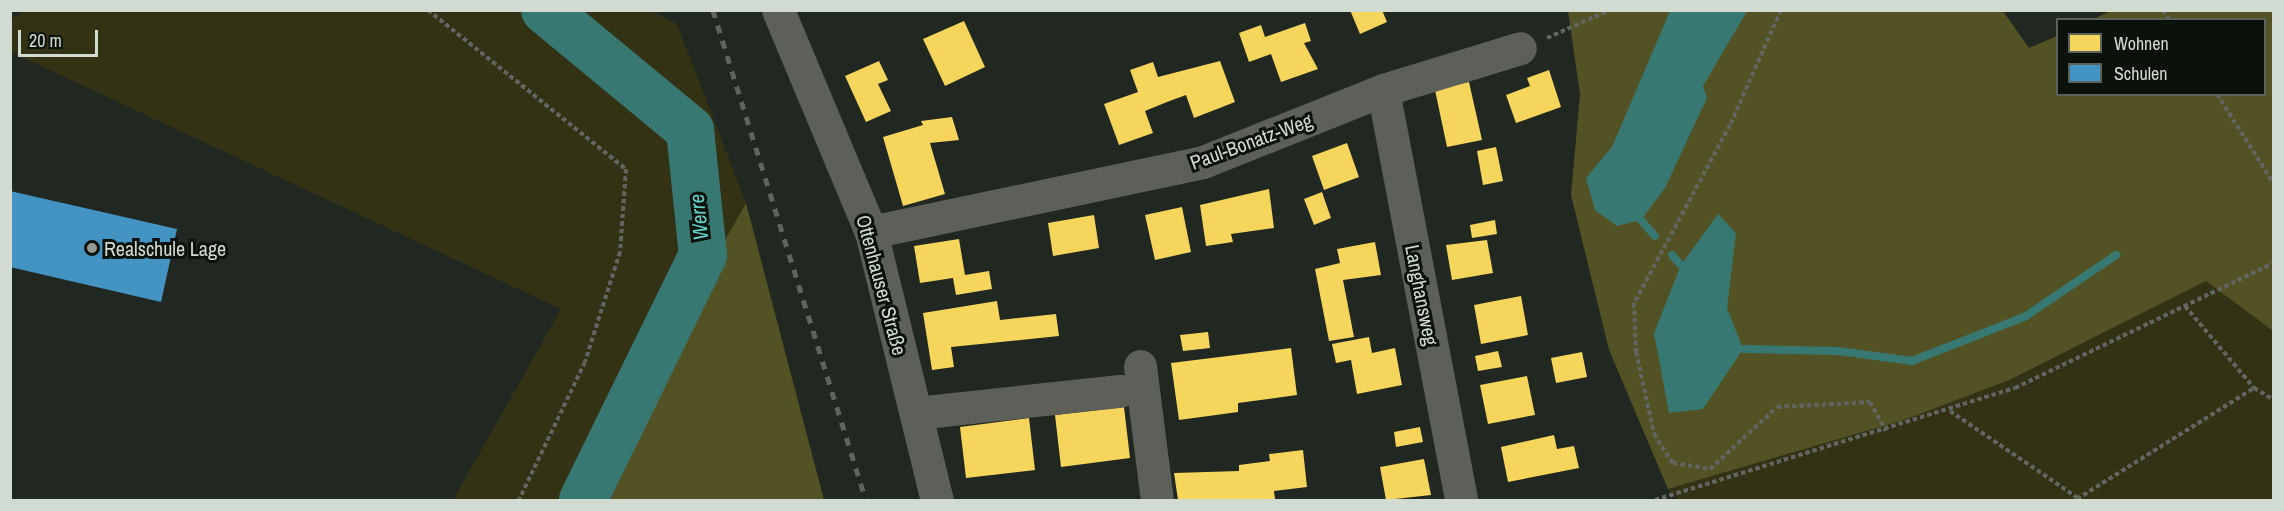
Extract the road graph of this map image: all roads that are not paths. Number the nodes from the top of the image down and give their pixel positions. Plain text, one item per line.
1 (778, 10) edge
2 (1520, 48) road end
3 (1383, 90) junction
4 (871, 232) junction
5 (1140, 366) dead end
6 (1120, 391) dead end
7 (915, 413) junction
8 (937, 501) edge
9 (1157, 501) edge
10 (1461, 501) edge

1 - 4 street, Ottenhauser Straße
2 - 3 street, Paul-Bonatz-Weg
3 - 4 street, Paul-Bonatz-Weg
3 - 10 street, Langhansweg
4 - 7 street, Ottenhauser Straße
5 - 9 street
6 - 7 street
7 - 8 street, Ottenhauser Straße

